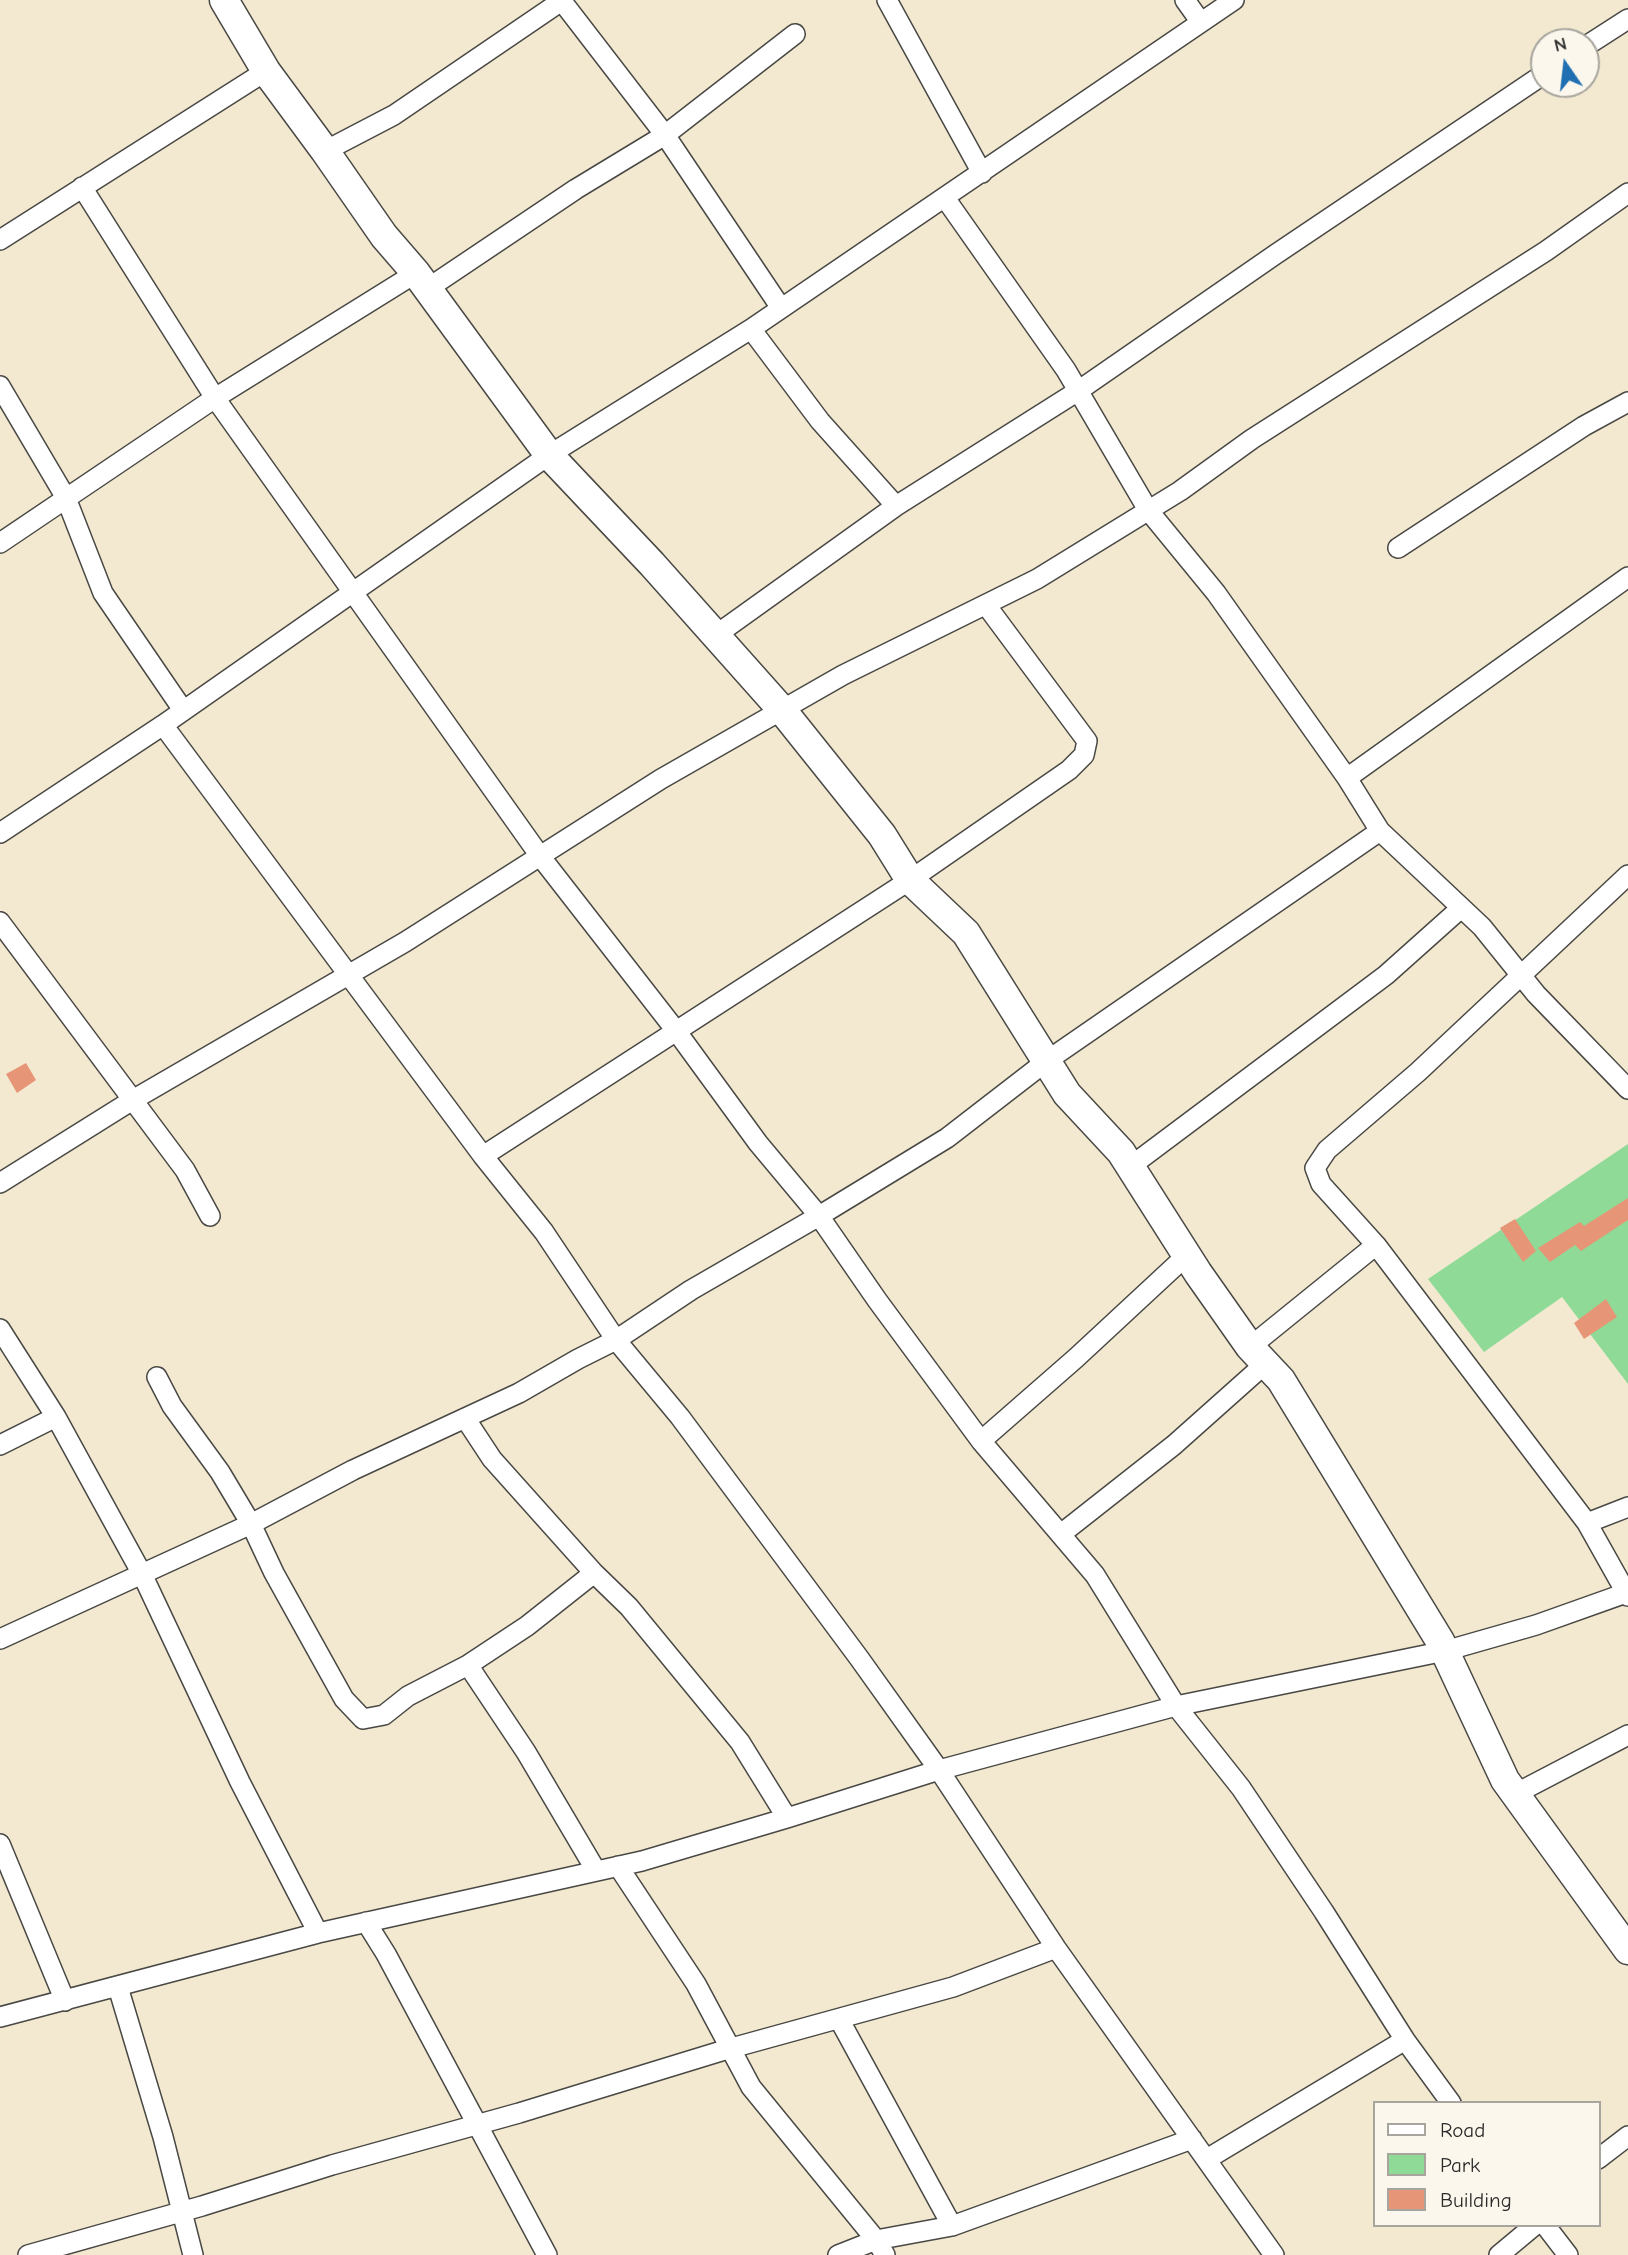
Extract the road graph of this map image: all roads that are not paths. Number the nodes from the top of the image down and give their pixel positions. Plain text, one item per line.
1 (224, 0) edge
2 (562, 0) edge
3 (887, 0) edge
4 (1185, 0) edge
5 (1234, 0) edge
6 (1628, 19) edge
7 (1200, 22) junction
8 (795, 34) dead end
9 (1600, 37) edge
10 (266, 71) junction
11 (1530, 83) edge
12 (665, 135) junction
13 (325, 151) junction
14 (982, 173) junction
15 (82, 187) junction
16 (1628, 193) edge
17 (945, 198) junction
18 (0, 240) edge
19 (421, 281) junction
20 (781, 308) junction
21 (751, 329) junction
22 (0, 386) edge
23 (1078, 391) junction
24 (215, 398) junction
25 (1628, 402) edge
26 (548, 455) junction
27 (66, 498) junction
28 (896, 506) junction
29 (1148, 510) junction
30 (0, 543) edge
31 (1398, 548) dead end
32 (1628, 577) edge
33 (352, 593) junction
34 (986, 605) junction
35 (716, 635) junction
36 (183, 710) junction
37 (782, 710) junction
38 (163, 724) junction
39 (1347, 778) junction
40 (1380, 831) junction
41 (0, 833) edge
42 (540, 856) junction
43 (1628, 875) edge
44 (910, 880) junction
45 (1461, 908) junction
46 (0, 922) edge
47 (348, 974) junction
48 (1521, 976) junction
49 (677, 1032) junction
50 (1048, 1060) junction
51 (1628, 1089) edge
52 (131, 1101) junction
53 (483, 1156) junction
54 (1130, 1166) junction
55 (0, 1183) edge
56 (210, 1216) dead end
57 (819, 1216) junction
58 (1376, 1245) junction
59 (1187, 1255) junction
60 (0, 1329) edge
61 (616, 1340) junction
62 (1258, 1355) junction
63 (157, 1377) dead end
64 (56, 1417) junction
65 (466, 1418) junction
66 (981, 1441) junction
67 (0, 1445) edge
68 (1628, 1507) edge
69 (1587, 1523) junction
70 (251, 1524) junction
71 (1061, 1534) junction
72 (594, 1573) junction
73 (142, 1574) junction
74 (1627, 1594) edge
75 (0, 1639) edge
76 (1445, 1651) junction
77 (468, 1665) junction
78 (1176, 1706) junction
79 (1628, 1735) edge
80 (939, 1770) junction
81 (1515, 1794) junction
82 (787, 1818) junction
83 (0, 1844) edge
84 (618, 1866) junction
85 (595, 1870) junction
86 (366, 1922) junction
87 (318, 1933) junction
88 (1056, 1948) junction
89 (1628, 1950) edge
90 (118, 1987) junction
91 (65, 2001) junction
92 (0, 2017) edge
93 (839, 2019) junction
94 (1405, 2040) junction
95 (728, 2049) junction
96 (1450, 2101) edge
97 (479, 2124) junction
98 (1628, 2136) edge
99 (1192, 2139) junction
100 (1600, 2157) edge
101 (1208, 2160) junction
102 (181, 2212) junction
103 (952, 2226) junction
104 (1533, 2227) edge
105 (1547, 2227) edge
106 (880, 2248) edge
107 (28, 2255) edge
108 (193, 2255) edge
109 (547, 2255) edge
110 (838, 2255) edge
111 (1274, 2255) edge
112 (1499, 2255) edge
113 (1568, 2255) edge

1 - 10 main road
2 - 12 street
2 - 13 street
3 - 14 street
4 - 7 street
5 - 7 street
6 - 9 street
7 - 14 street
8 - 12 street
10 - 13 main road
10 - 15 street
11 - 23 street
12 - 19 street
12 - 20 street
13 - 19 main road
14 - 17 street
15 - 18 street
15 - 24 street
16 - 29 street
17 - 20 street
17 - 23 street
19 - 24 street
19 - 26 main road
20 - 21 street
21 - 26 street
21 - 28 street
22 - 27 street
23 - 28 street
23 - 29 street
24 - 27 street
24 - 33 street
25 - 31 street
26 - 33 street
26 - 35 main road
27 - 30 street
27 - 36 street
28 - 35 street
29 - 34 street
29 - 39 street
32 - 39 street
33 - 36 street
33 - 42 street
34 - 37 street
34 - 44 street
35 - 37 main road
36 - 38 street
37 - 42 street
37 - 44 main road
38 - 41 street
38 - 47 street
39 - 40 street
40 - 45 street
40 - 50 street
42 - 47 street
42 - 49 street
43 - 48 street
44 - 49 street
44 - 50 main road
45 - 48 street
45 - 54 street
46 - 52 street
47 - 52 street
47 - 53 street
48 - 51 street
48 - 58 street
49 - 53 street
49 - 57 street
50 - 54 main road
50 - 57 street
52 - 55 street
52 - 56 street
53 - 61 street
54 - 59 main road
57 - 61 street
57 - 66 street
58 - 62 street
58 - 69 street
59 - 62 main road
59 - 66 street
60 - 64 street
61 - 65 street
61 - 80 street
62 - 71 street
62 - 76 main road
63 - 70 street
64 - 67 street
64 - 73 street
65 - 70 street
65 - 72 street
66 - 71 street
68 - 69 street
69 - 74 street
70 - 73 street
70 - 77 street
71 - 78 street
72 - 77 street
72 - 82 street
73 - 75 street
73 - 87 street
74 - 76 street
76 - 78 street
76 - 81 main road
77 - 85 street
78 - 80 street
78 - 94 street
79 - 81 street
80 - 82 street
80 - 88 street
81 - 89 main road
82 - 84 street
83 - 91 street
84 - 85 street
84 - 95 street
85 - 86 street
86 - 87 street
86 - 97 street
87 - 90 street
88 - 93 street
88 - 99 street
90 - 91 street
90 - 102 street
91 - 92 street
93 - 95 street
93 - 103 street
94 - 96 street
94 - 101 street
95 - 97 street
95 - 106 street
97 - 102 street
97 - 109 street
98 - 100 street
99 - 101 street
99 - 103 street
101 - 111 street
102 - 107 street
102 - 108 street
103 - 106 street
104 - 112 street
105 - 113 street
106 - 110 street

